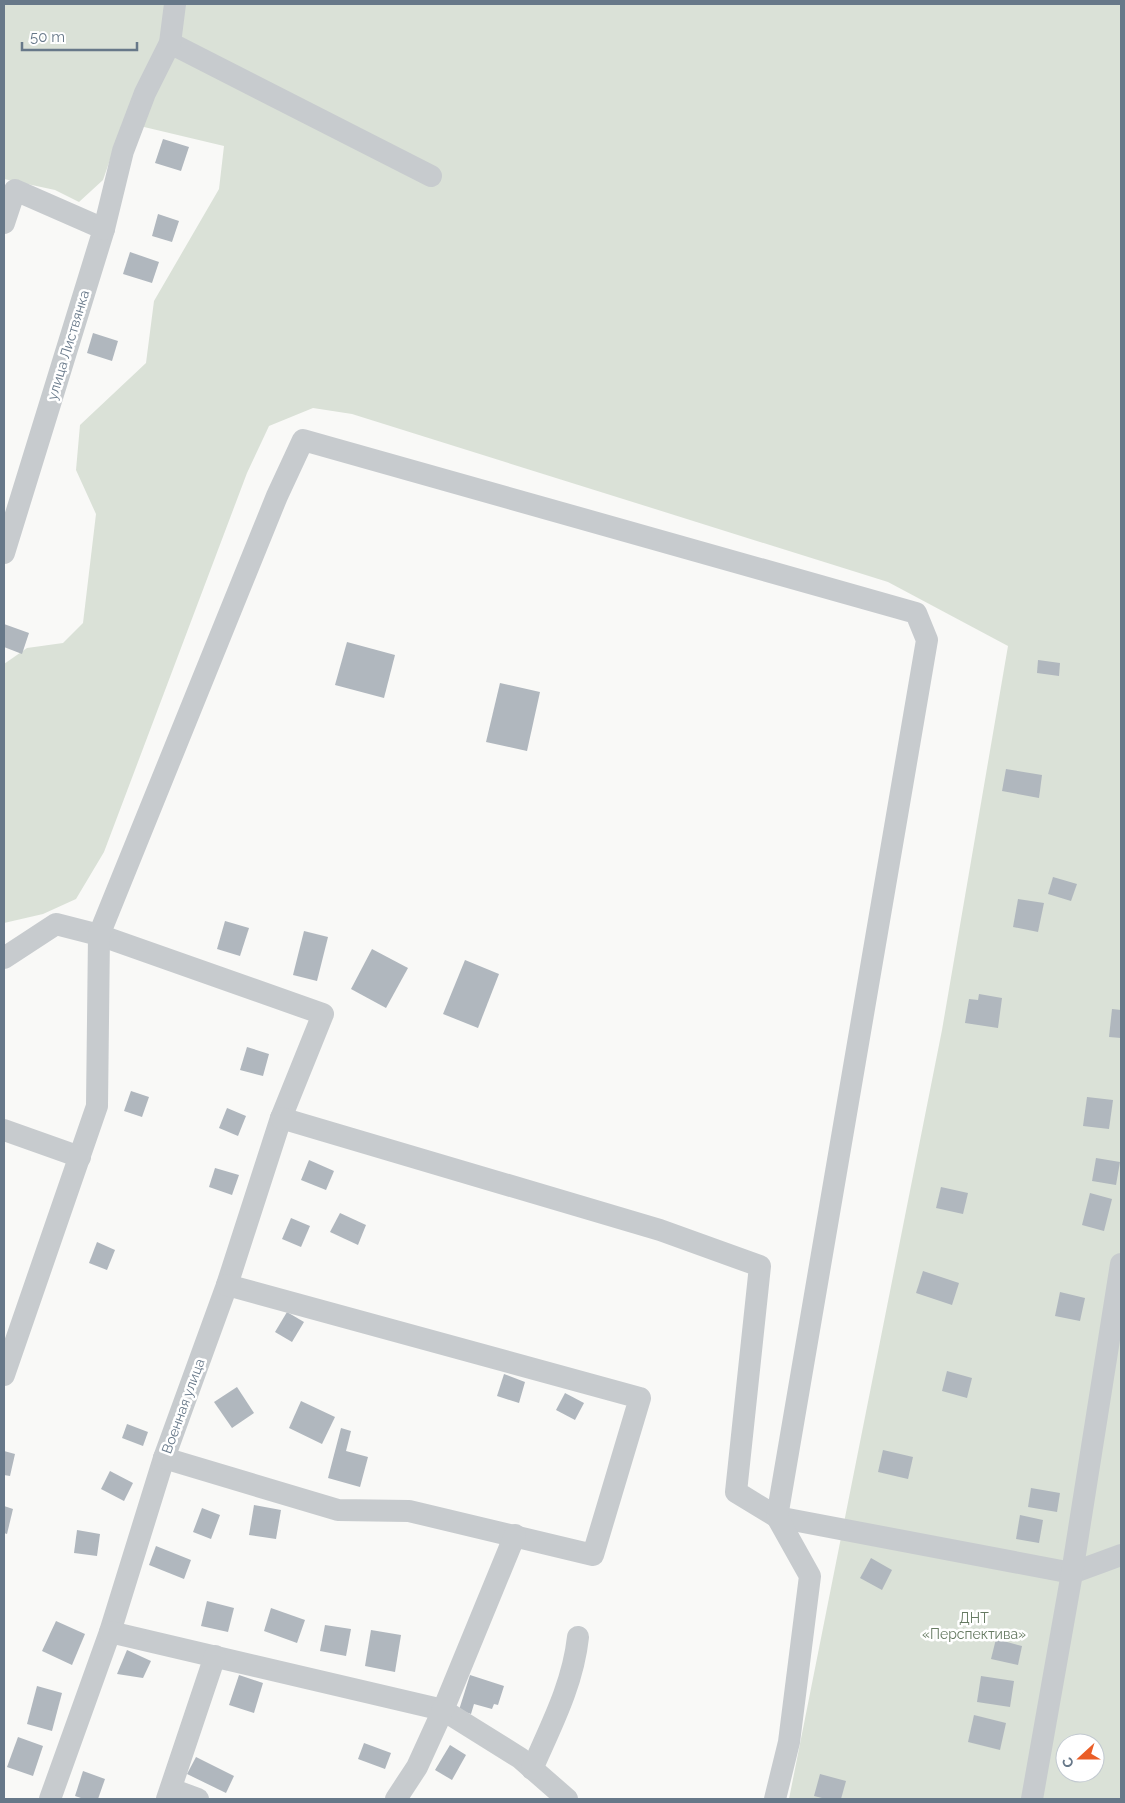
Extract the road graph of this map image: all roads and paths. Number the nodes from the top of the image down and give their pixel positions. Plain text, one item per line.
1 (175, 4) edge
2 (170, 43) junction
3 (431, 176) dead end
4 (4, 223) edge
5 (104, 229) junction
6 (4, 553) edge
7 (99, 935) junction
8 (4, 958) edge
9 (280, 1118) junction
10 (4, 1130) edge
11 (80, 1157) junction
12 (1121, 1264) edge
13 (227, 1285) junction
14 (4, 1375) edge
15 (164, 1458) junction
16 (777, 1517) junction
17 (515, 1535) junction
18 (1121, 1555) edge
19 (1072, 1573) junction
20 (110, 1632) junction
21 (578, 1637) dead end
22 (214, 1656) junction
23 (443, 1710) junction
24 (532, 1769) junction
25 (169, 1794) edge
26 (50, 1799) edge
27 (198, 1799) edge
28 (396, 1799) edge
29 (567, 1799) edge
30 (775, 1799) edge
31 (1032, 1799) edge

1 - 2 street, улица Листвянка
2 - 3 street
2 - 5 street, улица Листвянка
4 - 5 street
5 - 6 street, улица Листвянка
7 - 8 street
7 - 9 street, Военная улица
7 - 11 street
7 - 16 street
9 - 13 street, Военная улица
9 - 16 street
10 - 11 street
11 - 14 street
12 - 19 street
13 - 15 street, Военная улица
13 - 17 street
15 - 17 street
15 - 20 street, Военная улица
16 - 19 street
16 - 30 street
17 - 23 street
18 - 19 street
19 - 31 street
20 - 22 street
20 - 26 street, Военная улица
21 - 24 street
22 - 23 street
22 - 25 street
23 - 24 street
23 - 28 street
24 - 29 street
25 - 27 street

